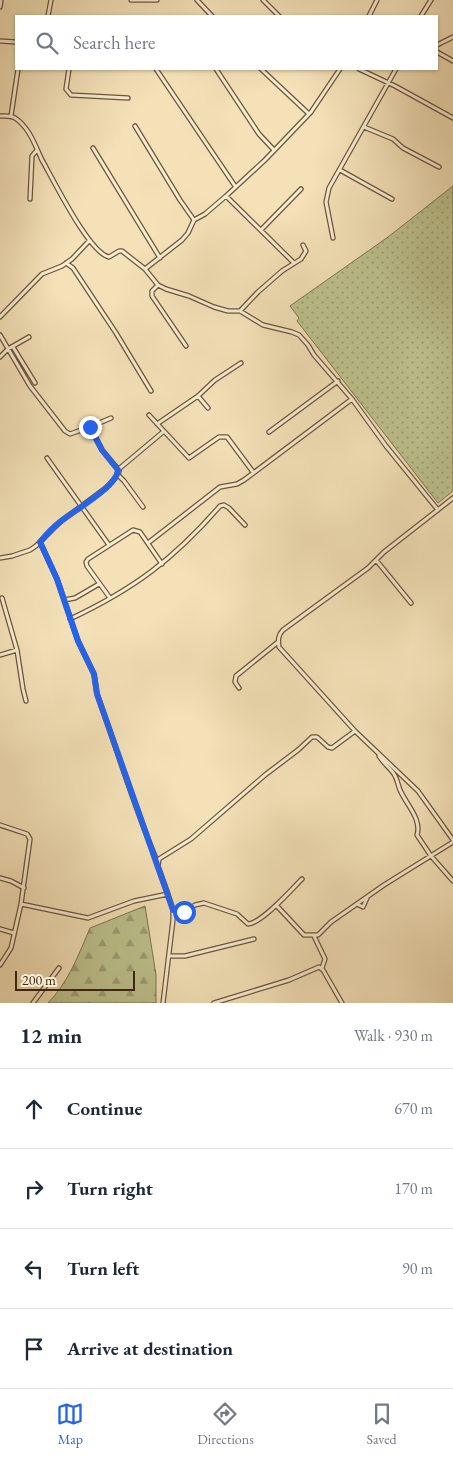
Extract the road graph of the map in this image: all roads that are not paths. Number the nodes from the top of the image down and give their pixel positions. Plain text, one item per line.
1 (0, 0) edge
2 (50, 0) edge
3 (131, 0) edge
4 (157, 0) edge
5 (197, 0) edge
6 (263, 0) edge
7 (377, 0) edge
8 (432, 0) edge
9 (0, 7) edge
10 (48, 15) edge
11 (211, 15) edge
12 (278, 15) edge
13 (369, 15) edge
14 (422, 15) edge
15 (453, 37) edge
16 (0, 41) edge
17 (15, 42) edge
18 (438, 44) edge
19 (438, 53) edge
20 (453, 61) edge
21 (18, 70) edge
22 (69, 70) edge
23 (157, 70) edge
24 (217, 70) edge
25 (262, 70) edge
26 (338, 70) edge
27 (361, 70) edge
28 (395, 70) edge
29 (387, 82) junction
30 (128, 98) dead end
31 (309, 114) junction
32 (0, 116) edge
33 (11, 116) junction
34 (453, 118) edge
35 (136, 126) dead end
36 (364, 127) junction
37 (93, 148) dead end
38 (37, 150) junction
39 (274, 150) junction
40 (439, 167) dead end
41 (340, 170) junction
42 (235, 186) junction
43 (302, 190) dead end
44 (226, 196) junction
45 (30, 199) dead end
46 (392, 199) dead end
47 (194, 220) junction
48 (261, 230) junction
49 (334, 238) dead end
50 (89, 240) junction
51 (303, 246) dead end
52 (160, 258) junction
53 (66, 263) junction
54 (294, 263) junction
55 (145, 269) junction
56 (158, 285) junction
57 (240, 311) junction
58 (0, 317) edge
59 (0, 335) edge
60 (29, 338) dead end
61 (186, 346) dead end
62 (13, 347) junction
63 (8, 349) junction
64 (0, 357) edge
65 (241, 363) dead end
66 (338, 381) junction
67 (35, 383) dead end
68 (152, 391) dead end
69 (198, 396) junction
70 (352, 399) junction
71 (208, 408) dead end
72 (148, 415) dead end
73 (111, 418) dead end
74 (157, 424) junction
75 (90, 427) junction
76 (163, 432) junction
77 (269, 432) dead end
78 (47, 458) dead end
79 (118, 470) junction
80 (253, 472) junction
81 (118, 475) junction
82 (453, 498) edge
83 (82, 505) junction
84 (143, 507) dead end
85 (438, 510) junction
86 (245, 524) dead end
87 (40, 542) junction
88 (148, 543) junction
89 (110, 545) junction
90 (0, 558) edge
91 (376, 560) junction
92 (162, 564) junction
93 (99, 584) junction
94 (2, 598) dead end
95 (110, 598) junction
96 (64, 600) junction
97 (412, 603) dead end
98 (70, 618) junction
99 (278, 642) junction
100 (18, 650) junction
101 (0, 655) edge
102 (239, 688) dead end
103 (26, 701) dead end
104 (355, 732) junction
105 (375, 751) junction
106 (0, 824) edge
107 (453, 841) edge
108 (431, 856) junction
109 (158, 862) junction
110 (0, 878) edge
111 (302, 879) dead end
112 (453, 881) edge
113 (24, 888) junction
114 (168, 894) junction
115 (367, 897) junction
116 (21, 904) junction
117 (357, 904) junction
118 (276, 905) junction
119 (173, 910) junction
120 (0, 929) edge
121 (14, 933) junction
122 (314, 936) junction
123 (254, 939) dead end
124 (169, 956) junction
125 (0, 966) edge
126 (59, 968) dead end
127 (322, 968) junction
128 (33, 1003) edge
129 (163, 1003) edge
130 (214, 1003) edge
131 (342, 1003) edge

1 - 9 street
2 - 10 street
3 - 4 street
5 - 11 street
6 - 12 street
7 - 13 street
8 - 14 street
15 - 18 street
16 - 17 street
19 - 20 street
21 - 33 street
22 - 30 street
23 - 42 street
24 - 39 street
25 - 31 street
26 - 31 street
27 - 29 street
28 - 29 street
29 - 34 street
29 - 36 street
31 - 39 street
32 - 33 street
33 - 38 street
35 - 47 street
36 - 40 street
36 - 41 street
37 - 52 street
38 - 45 street
38 - 50 street
39 - 42 street
41 - 46 street
41 - 49 street
42 - 44 street
43 - 48 street
44 - 47 street
44 - 48 street
47 - 52 street
48 - 54 street
50 - 53 street
50 - 55 street
51 - 54 street
52 - 55 street
53 - 58 street
53 - 68 street
54 - 57 street
55 - 56 street
56 - 57 street
56 - 61 street
57 - 66 street
59 - 63 street
60 - 62 street
62 - 63 street
62 - 67 street
63 - 64 street
63 - 75 street
65 - 69 street
66 - 70 street
66 - 77 street
69 - 71 street
69 - 74 street
70 - 80 street
70 - 85 street
72 - 74 street
73 - 75 street
74 - 76 street
75 - 79 street
76 - 79 street
76 - 80 street
78 - 83 street
79 - 81 street
80 - 88 street
81 - 83 street
81 - 84 street
82 - 85 street
83 - 87 street
83 - 89 street
85 - 91 street
86 - 92 street
87 - 90 street
87 - 96 street
88 - 89 street
88 - 92 street
89 - 93 street
91 - 97 street
91 - 99 street
92 - 95 street
93 - 95 street
93 - 96 street
94 - 100 street
95 - 98 street
96 - 98 street
98 - 109 street
99 - 102 street
99 - 104 street
100 - 101 street
100 - 103 street
104 - 105 street
104 - 109 street
105 - 107 street
105 - 108 street
106 - 113 street
107 - 108 street
108 - 112 street
108 - 115 street
109 - 114 street
110 - 113 street
111 - 118 street
113 - 116 street
114 - 116 street
114 - 119 street
115 - 117 street
115 - 117 street
116 - 121 street
117 - 122 street
118 - 119 street
118 - 122 street
119 - 124 street
120 - 121 street
121 - 125 street
122 - 127 street
123 - 124 street
124 - 129 street
126 - 128 street
127 - 130 street
127 - 131 street

